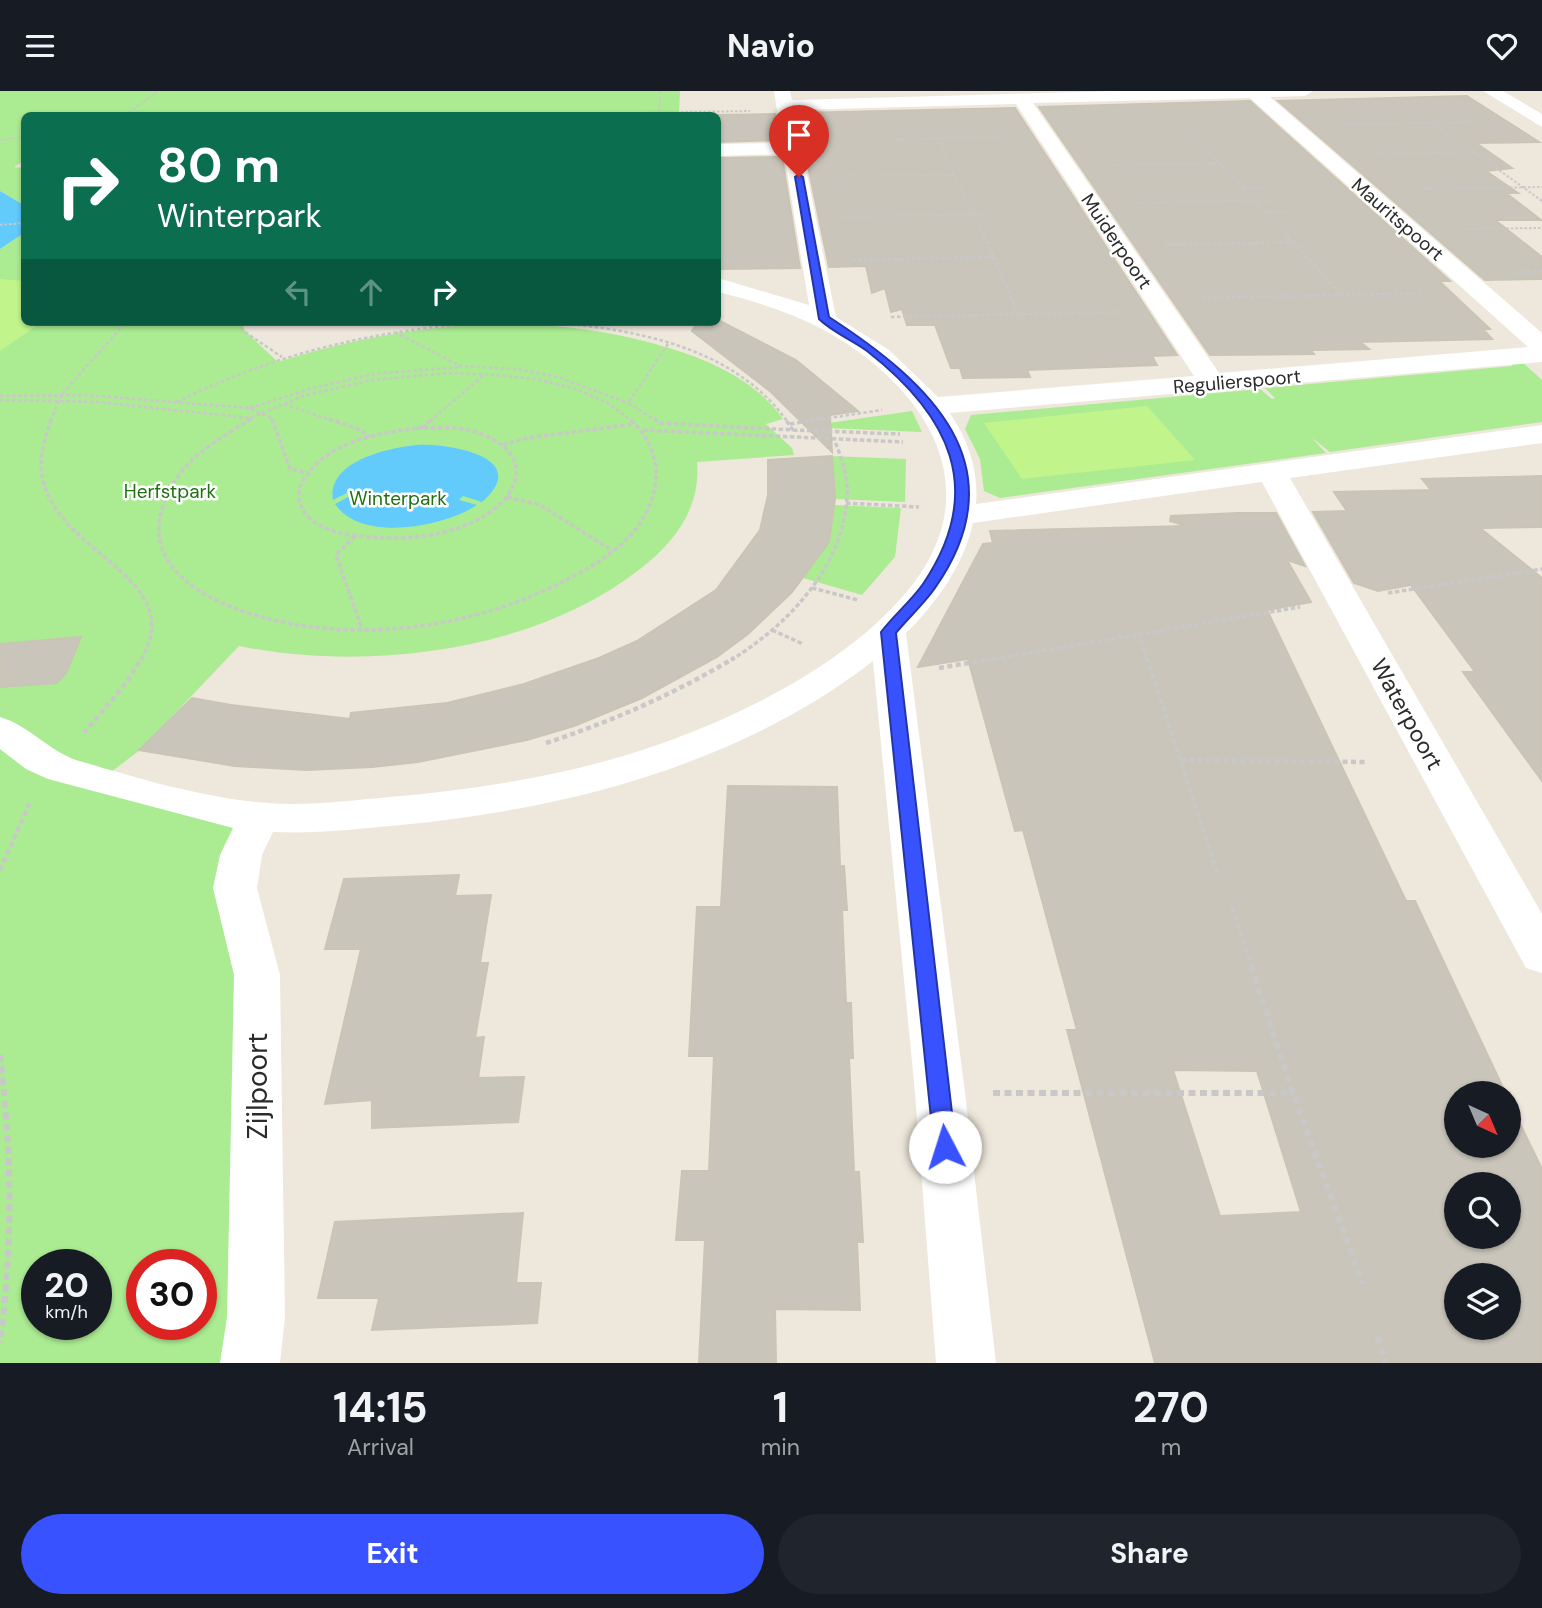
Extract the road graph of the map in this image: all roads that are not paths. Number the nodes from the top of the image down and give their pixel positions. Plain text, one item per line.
1 (1305, 91) edge
2 (1491, 91) edge
3 (1254, 92) edge
4 (1021, 98) junction
5 (785, 102) edge
6 (1542, 122) edge
7 (793, 148) junction
8 (721, 150) edge
9 (721, 286) edge
10 (824, 319) junction
11 (1542, 346) edge
12 (1542, 354) edge
13 (1212, 383) junction
14 (930, 404) junction
15 (1542, 434) edge
16 (1271, 472) junction
17 (961, 513) junction
18 (888, 632) junction
19 (0, 730) edge
20 (259, 817) junction
21 (1542, 955) edge
22 (250, 1363) edge
23 (966, 1363) edge

1 - 3 street
2 - 6 street
3 - 4 street
3 - 11 street, Mauritspoort
4 - 5 street
4 - 13 street, Muiderpoort
5 - 7 street
7 - 8 street
7 - 10 street
9 - 10 street
10 - 14 street
12 - 13 street, Regulierspoort
13 - 14 street, Regulierspoort
14 - 17 street
15 - 16 street
16 - 17 street
16 - 21 street, Waterpoort
17 - 18 street
18 - 20 street
18 - 23 street
19 - 20 street
20 - 22 street, Zijlpoort

